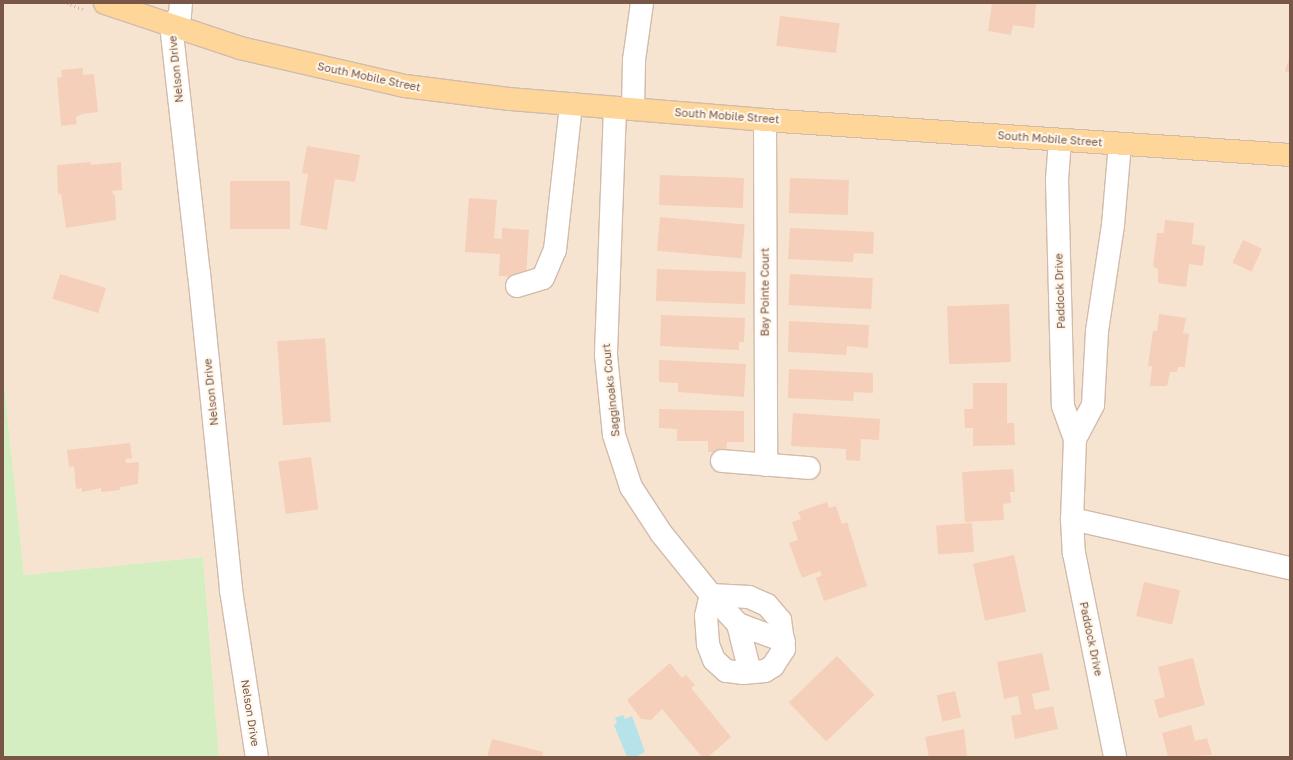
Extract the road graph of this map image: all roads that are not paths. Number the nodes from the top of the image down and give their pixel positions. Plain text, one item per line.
1 (105, 3) edge
2 (181, 3) edge
3 (642, 3) edge
4 (171, 25) junction
5 (571, 104) junction
6 (624, 108) junction
7 (765, 120) junction
8 (1060, 140) junction
9 (1120, 144) junction
10 (1290, 155) edge
11 (517, 286) dead end
12 (1075, 439) junction
13 (722, 461) dead end
14 (766, 465) junction
15 (808, 468) dead end
16 (1072, 519) junction
17 (1290, 568) edge
18 (711, 595) junction
19 (738, 624) junction
20 (784, 641) junction
21 (750, 672) junction
22 (257, 757) edge
23 (1115, 757) edge

1 - 4 main road, South Mobile Street
2 - 4 street
3 - 6 street, Sagginoaks Court
4 - 5 main road, South Mobile Street
4 - 22 street, Nelson Drive
5 - 6 main road, South Mobile Street
5 - 11 street
6 - 7 main road, South Mobile Street
6 - 18 street, Sagginoaks Court
7 - 8 main road, South Mobile Street
7 - 14 street, Bay Pointe Court
8 - 9 main road, South Mobile Street
8 - 12 street, Paddock Drive
9 - 10 main road, South Mobile Street
9 - 12 street, Paddock Drive
12 - 16 street, Paddock Drive
13 - 14 street
14 - 15 street
16 - 17 street
16 - 23 street, Paddock Drive
18 - 19 street, Sagginoaks Court
18 - 20 street
18 - 21 street
19 - 20 street
19 - 21 street
20 - 21 street

